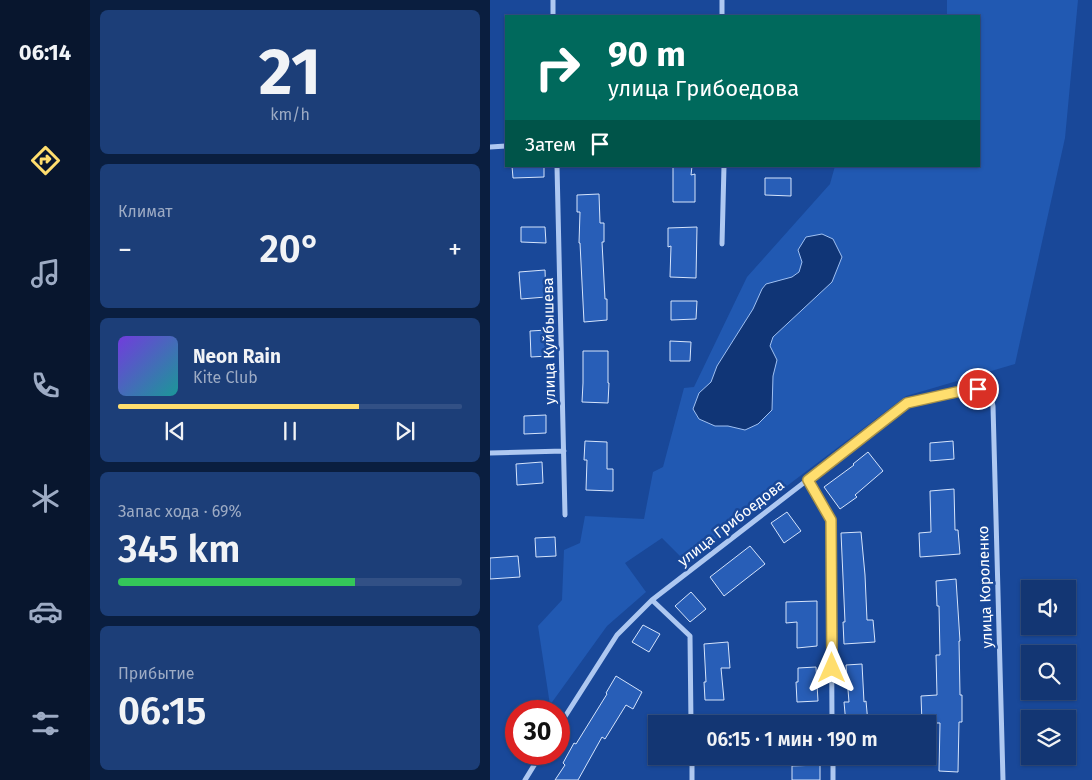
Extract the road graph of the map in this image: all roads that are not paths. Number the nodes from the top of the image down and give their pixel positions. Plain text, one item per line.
1 (553, 0) edge
2 (722, 0) edge
3 (553, 15) edge
4 (722, 15) edge
5 (505, 146) edge
6 (490, 147) edge
7 (557, 167) edge
8 (724, 167) edge
9 (722, 244) dead end
10 (990, 393) joint
11 (564, 451) junction
12 (490, 453) edge
13 (808, 480) junction
14 (566, 515) dead end
15 (652, 600) junction
16 (570, 709) edge
17 (691, 715) edge
18 (832, 715) edge
19 (535, 765) edge
20 (692, 765) edge
21 (833, 765) edge
22 (525, 780) edge
23 (692, 780) edge
24 (833, 780) edge
25 (1002, 780) edge

1 - 3 street
2 - 4 street
5 - 6 street
7 - 11 street, улица Куйбышева
8 - 9 street
10 - 13 street, улица Грибоедова
10 - 25 street, улица Короленко
11 - 12 street
11 - 14 street, улица Куйбышева
13 - 15 street, улица Грибоедова
13 - 18 street
15 - 16 street, улица Грибоедова
15 - 17 street
19 - 22 street
20 - 23 street
21 - 24 street

